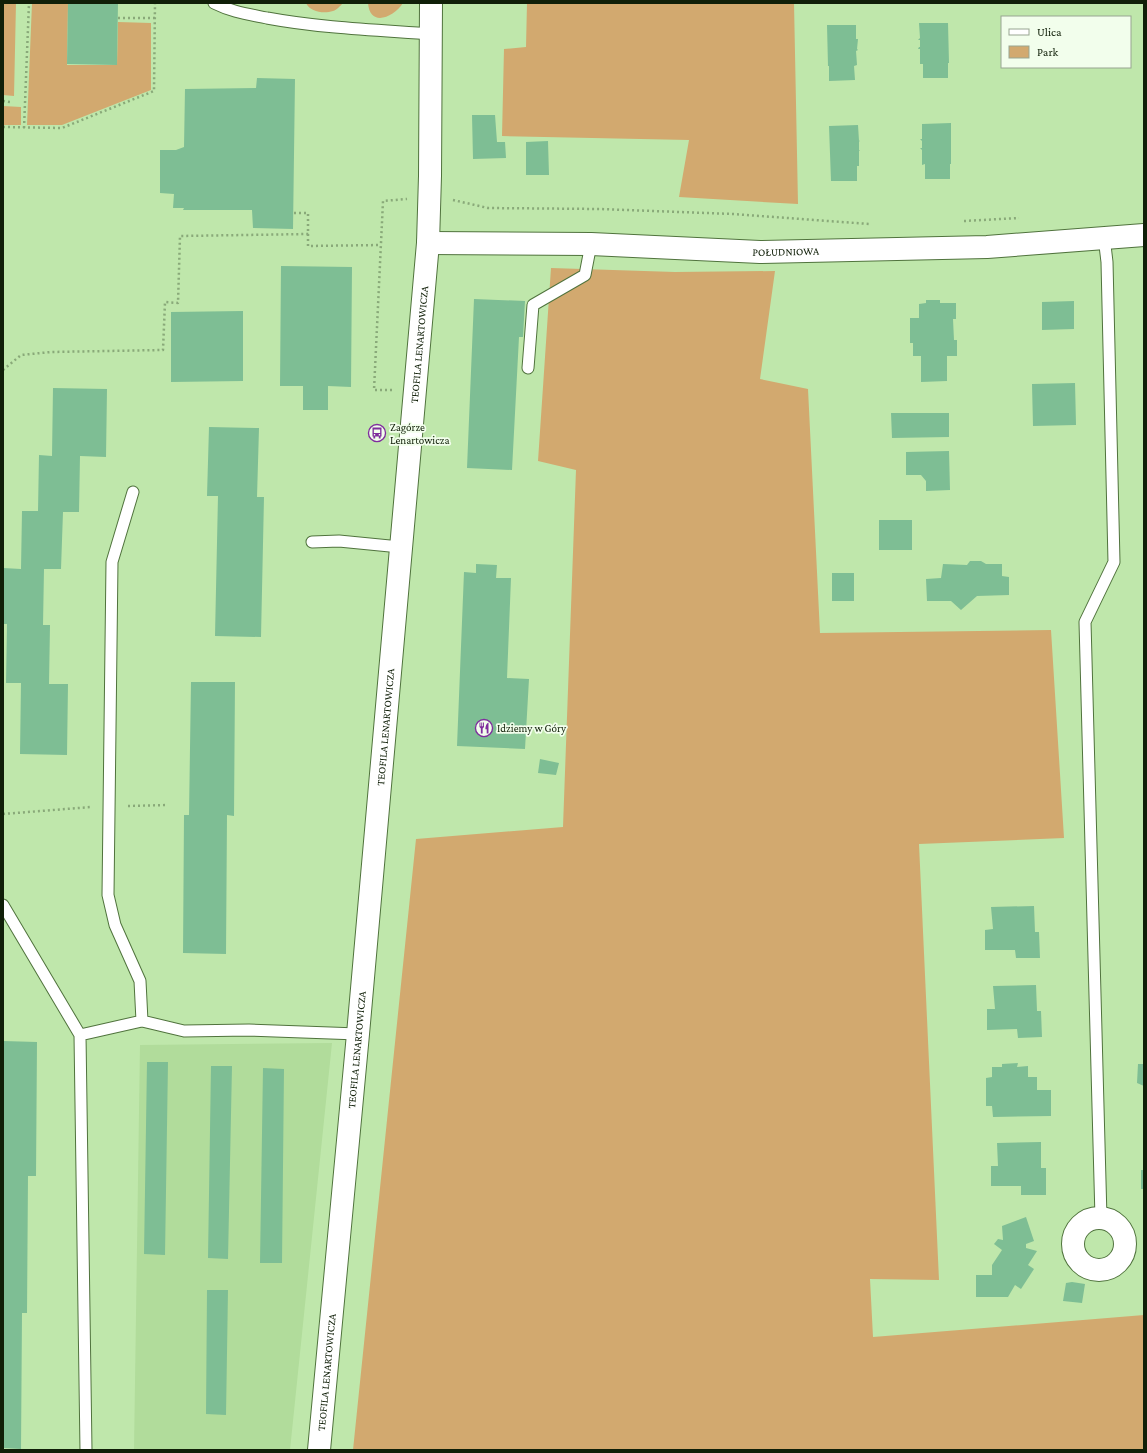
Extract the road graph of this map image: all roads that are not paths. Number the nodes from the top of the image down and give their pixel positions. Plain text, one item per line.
1 (214, 3) edge
2 (431, 3) edge
3 (431, 34) junction
4 (1144, 235) edge
5 (1104, 237) junction
6 (428, 243) junction
7 (591, 244) junction
8 (528, 368) dead end
9 (133, 492) dead end
10 (312, 542) dead end
11 (400, 547) junction
12 (3, 905) edge
13 (142, 1021) junction
14 (358, 1034) junction
15 (80, 1035) junction
16 (1101, 1218) dead end
17 (86, 1450) edge
18 (319, 1450) edge

1 - 3 lane
2 - 3 street, TEOFILA LENARTOWICZA
3 - 6 street, TEOFILA LENARTOWICZA
4 - 5 street, POŁUDNIOWA
5 - 7 street, POŁUDNIOWA
5 - 16 lane
6 - 7 street, POŁUDNIOWA
6 - 11 street, TEOFILA LENARTOWICZA
7 - 8 lane
9 - 13 lane
10 - 11 lane
11 - 14 street, TEOFILA LENARTOWICZA
12 - 15 lane
13 - 14 lane
13 - 15 lane
14 - 18 street, TEOFILA LENARTOWICZA
15 - 17 lane

